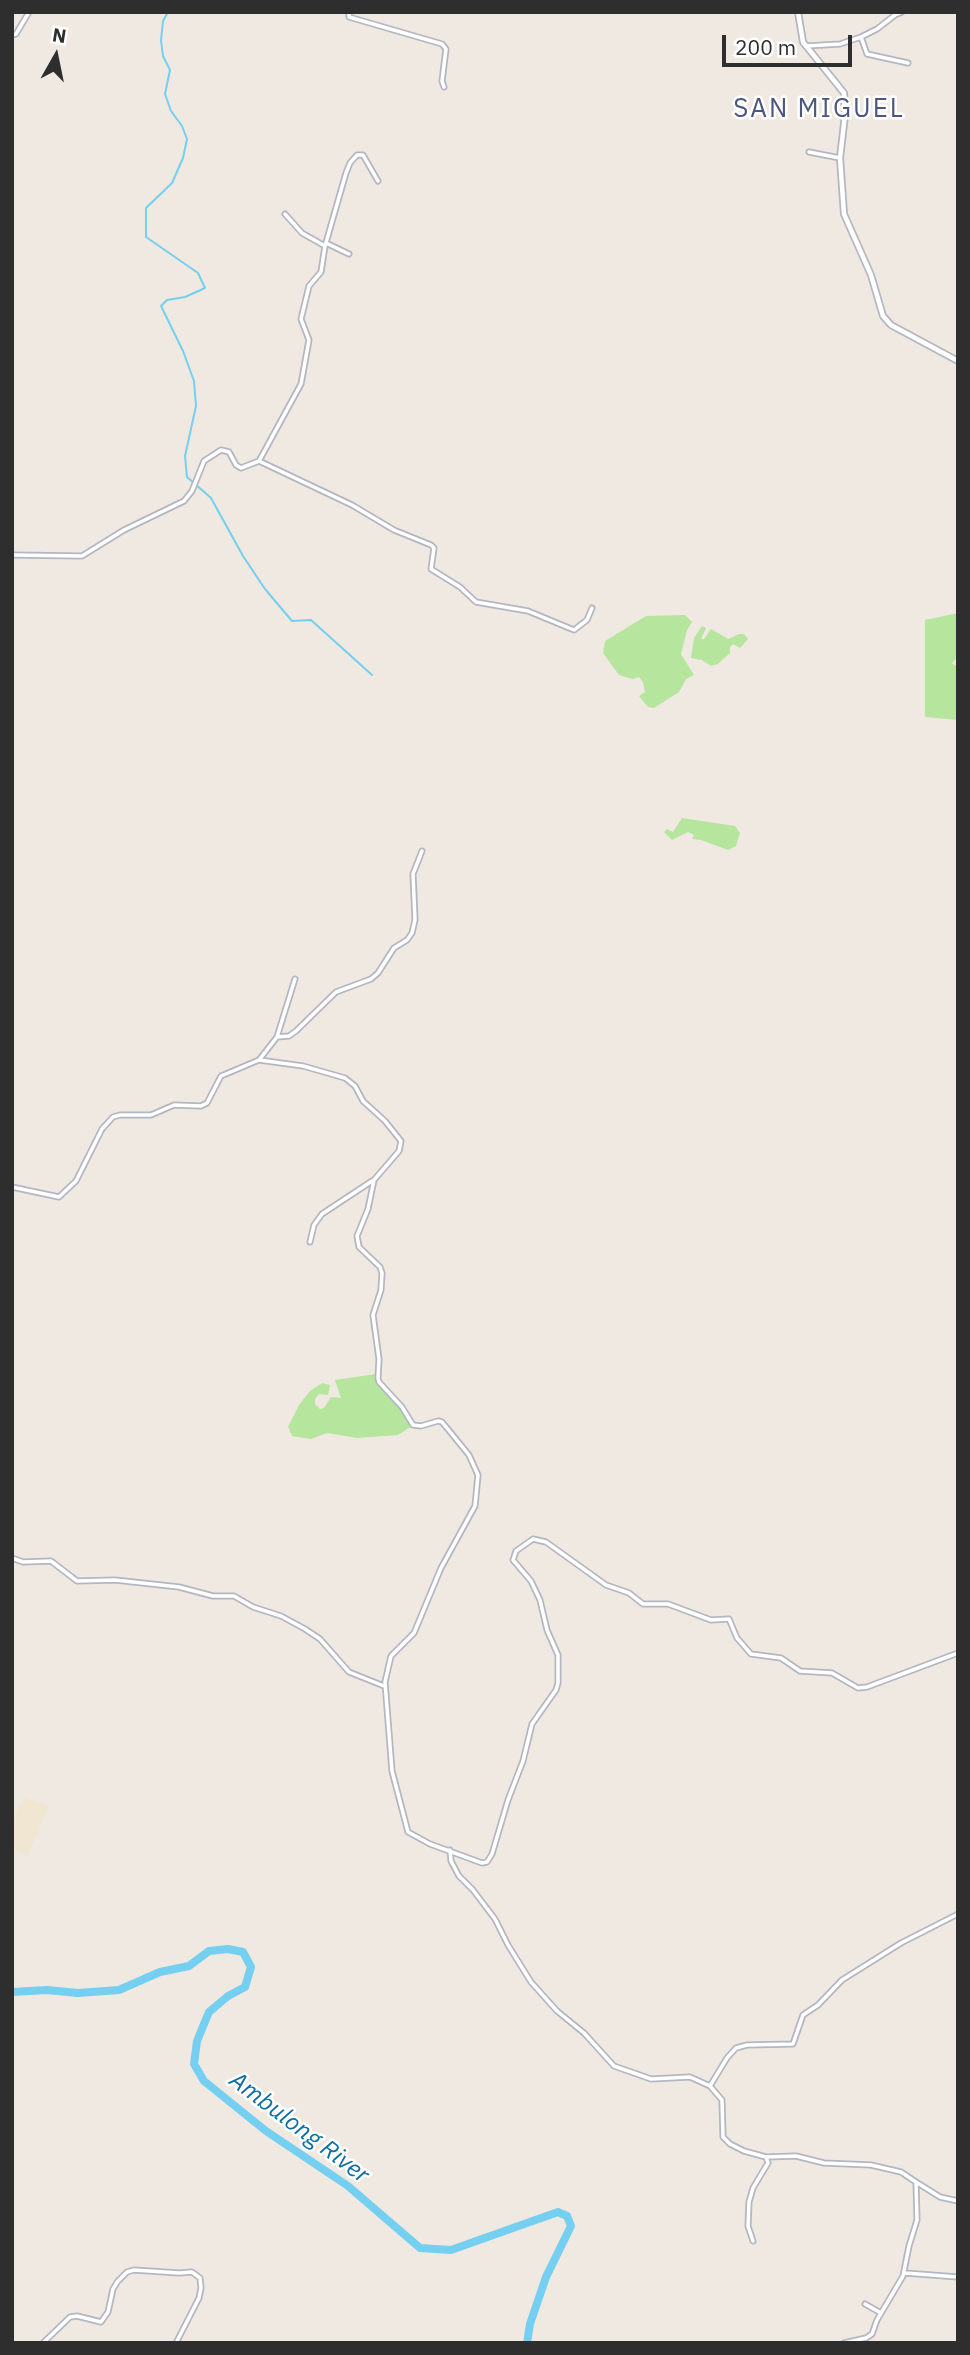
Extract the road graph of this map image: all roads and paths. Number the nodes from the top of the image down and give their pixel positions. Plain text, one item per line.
1 (29, 12) edge
2 (349, 12) edge
3 (798, 12) edge
4 (902, 12) edge
5 (12, 35) edge
6 (862, 37) junction
7 (806, 46) junction
8 (908, 63) dead end
9 (444, 87) dead end
10 (809, 152) dead end
11 (840, 158) junction
12 (378, 181) dead end
13 (285, 214) dead end
14 (326, 244) junction
15 (349, 254) dead end
16 (958, 361) edge
17 (260, 461) junction
18 (12, 555) edge
19 (592, 608) dead end
20 (422, 851) dead end
21 (295, 979) dead end
22 (276, 1037) junction
23 (259, 1060) junction
24 (374, 1180) junction
25 (12, 1187) edge
26 (310, 1242) dead end
27 (12, 1559) edge
28 (958, 1653) edge
29 (385, 1687) junction
30 (450, 1850) junction
31 (958, 1914) edge
32 (710, 2086) junction
33 (766, 2157) junction
34 (916, 2182) junction
35 (958, 2202) edge
36 (753, 2241) dead end
37 (905, 2273) junction
38 (958, 2277) edge
39 (865, 2304) dead end
40 (881, 2313) junction
41 (43, 2343) edge
42 (176, 2343) edge
43 (844, 2343) edge

1 - 5 street
2 - 9 street
3 - 7 street
4 - 6 street
6 - 7 street
6 - 8 street
7 - 11 street
10 - 11 street
11 - 16 street
12 - 14 street
13 - 14 street
14 - 15 street
14 - 17 street
17 - 18 street
17 - 19 street
20 - 22 street
21 - 22 street
22 - 23 street
23 - 24 street
23 - 25 street
24 - 26 street
24 - 29 street
27 - 29 street
28 - 30 street
29 - 30 street
30 - 32 street
31 - 32 street
32 - 33 street
33 - 34 street
33 - 36 street
34 - 35 street
34 - 37 street
37 - 38 street
37 - 40 street
39 - 40 street
40 - 43 street
41 - 42 street

